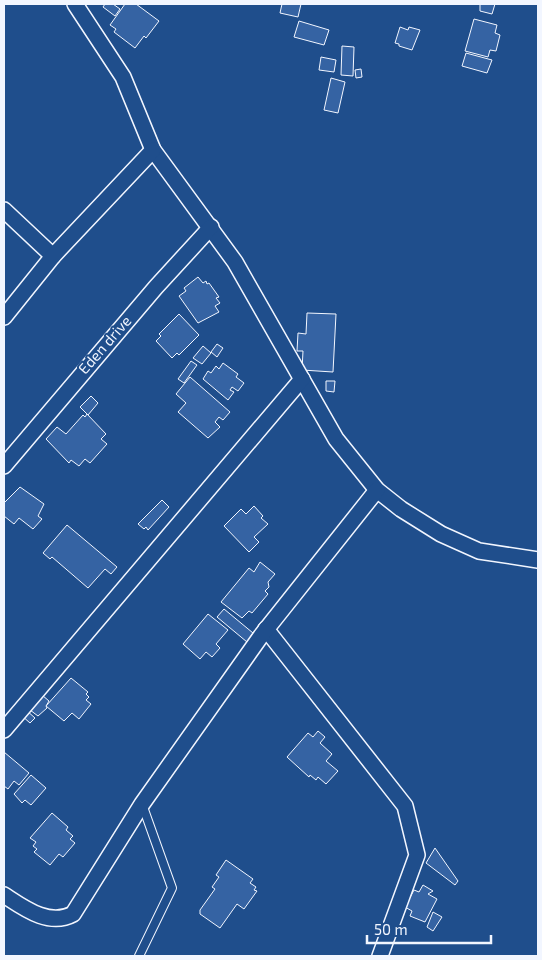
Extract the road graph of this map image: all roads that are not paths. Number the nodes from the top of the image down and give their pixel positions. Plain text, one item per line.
1 (75, 4) edge
2 (153, 150) junction
3 (4, 210) edge
4 (211, 228) junction
5 (53, 256) junction
6 (4, 317) edge
7 (302, 380) junction
8 (4, 466) edge
9 (377, 490) junction
10 (538, 560) edge
11 (266, 629) junction
12 (4, 730) edge
13 (142, 804) junction
14 (4, 894) edge
15 (139, 956) edge
16 (380, 956) edge

1 - 2 street
2 - 4 street
2 - 5 street
3 - 5 street
4 - 7 street
4 - 8 street, Eden drive
5 - 6 street
7 - 9 street
7 - 12 street
9 - 10 street
9 - 11 street
11 - 13 street
11 - 16 street
13 - 14 street
13 - 15 lane

